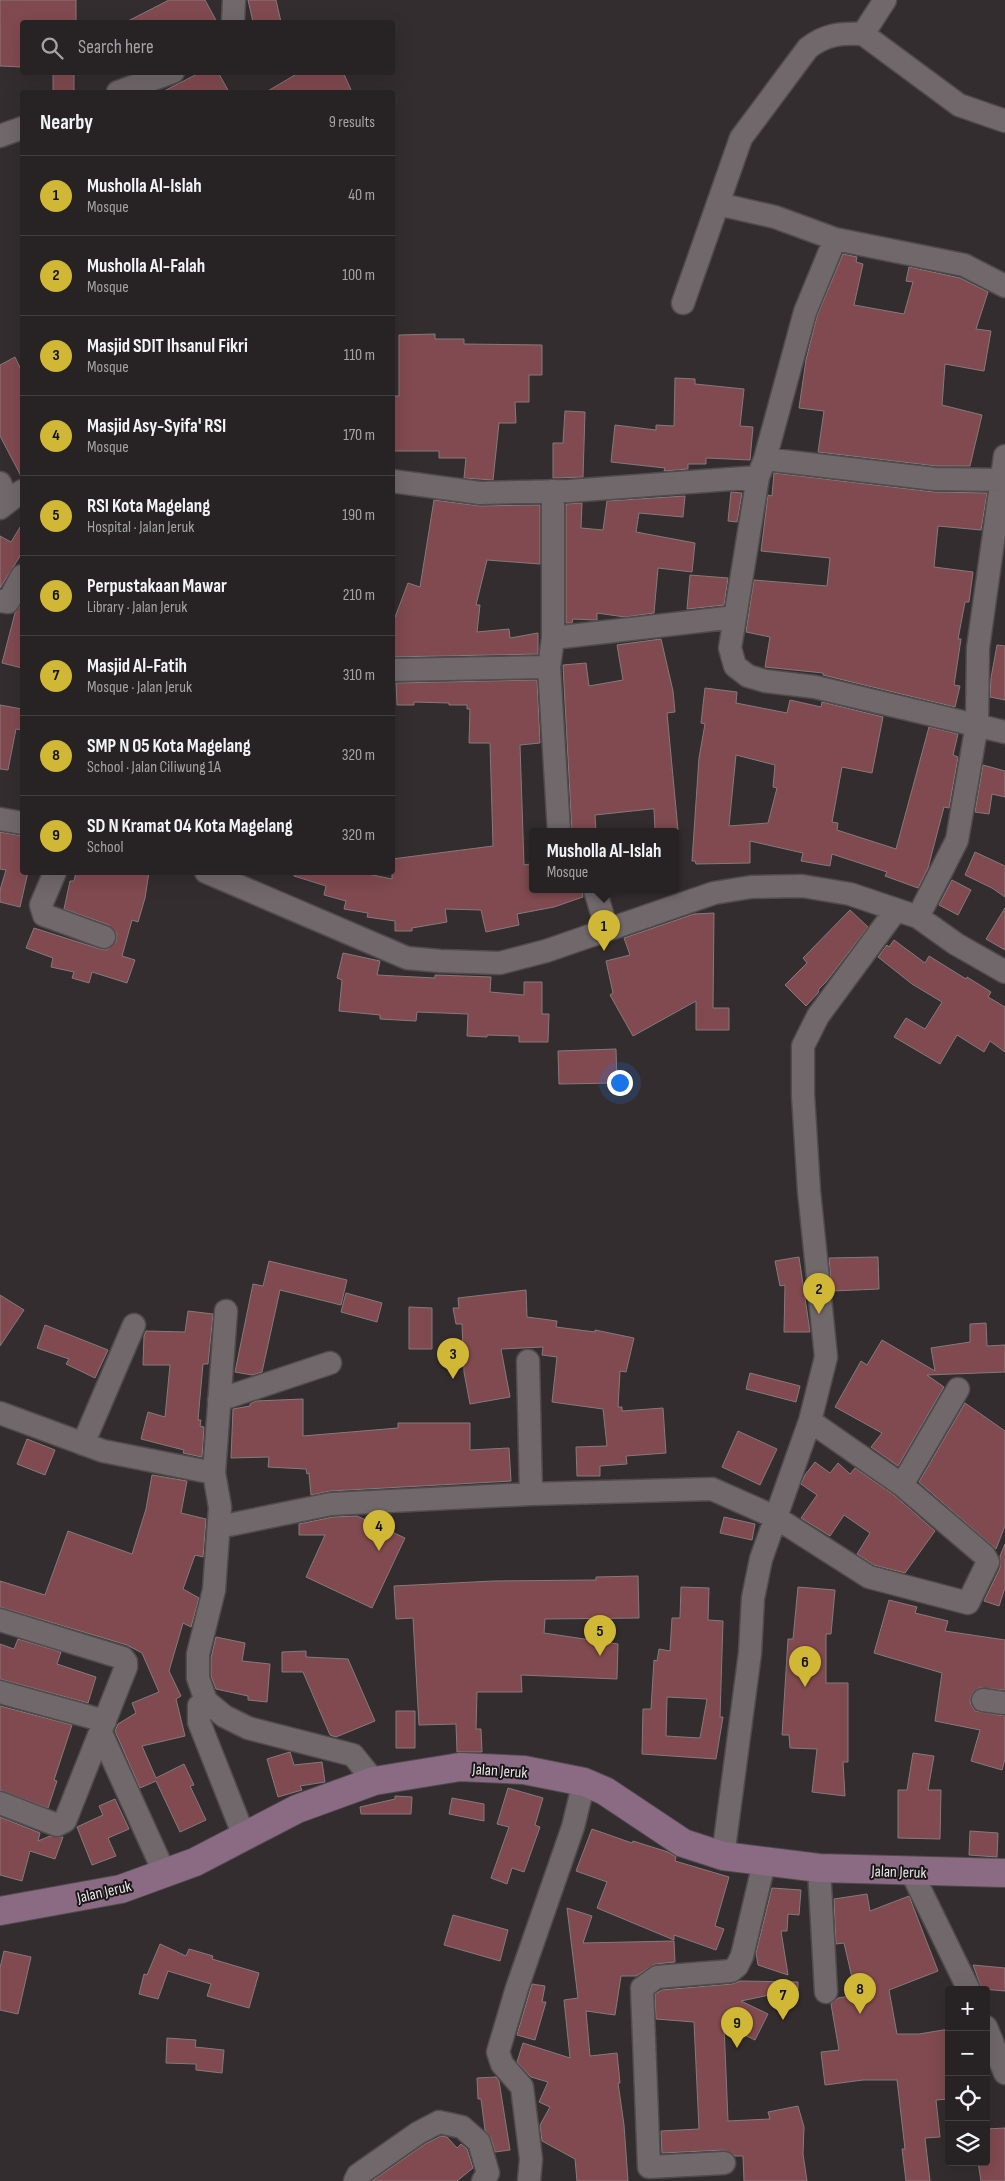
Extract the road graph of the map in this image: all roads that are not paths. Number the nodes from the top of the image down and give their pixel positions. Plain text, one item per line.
1 (234, 0) edge
2 (885, 0) edge
3 (234, 20) edge
4 (863, 34) junction
5 (165, 75) edge
6 (124, 90) edge
7 (1005, 121) edge
8 (20, 129) edge
9 (0, 136) edge
10 (718, 204) junction
11 (835, 239) junction
12 (1005, 286) edge
13 (683, 303) dead end
14 (1005, 456) edge
15 (761, 468) junction
16 (1002, 480) junction
17 (395, 481) edge
18 (553, 491) junction
19 (20, 581) edge
20 (10, 604) edge
21 (735, 617) junction
22 (553, 638) junction
23 (549, 667) junction
24 (395, 670) edge
25 (977, 724) junction
26 (1005, 732) edge
27 (0, 818) edge
28 (20, 823) edge
29 (559, 828) edge
30 (54, 875) edge
31 (213, 875) edge
32 (596, 893) edge
33 (896, 910) junction
34 (918, 918) junction
35 (607, 930) junction
36 (104, 937) dead end
37 (1005, 972) edge
38 (226, 1310) dead end
39 (134, 1325) dead end
40 (528, 1361) dead end
41 (330, 1363) dead end
42 (958, 1389) dead end
43 (219, 1400) junction
44 (0, 1413) edge
45 (810, 1421) junction
46 (83, 1444) junction
47 (214, 1473) junction
48 (902, 1485) junction
49 (531, 1494) junction
50 (775, 1517) junction
51 (219, 1527) junction
52 (0, 1620) edge
53 (0, 1692) edge
54 (206, 1701) junction
55 (103, 1727) junction
56 (374, 1781) junction
57 (584, 1782) junction
58 (0, 1803) edge
59 (244, 1836) junction
60 (723, 1856) junction
61 (764, 1863) junction
62 (819, 1868) junction
63 (911, 1871) junction
64 (1005, 1873) edge
65 (165, 1874) junction
66 (0, 1911) edge
67 (967, 1986) edge
68 (826, 1992) dead end
69 (988, 2031) edge
70 (1005, 2073) edge
71 (724, 2163) dead end
72 (648, 2174) edge
73 (355, 2181) edge
74 (483, 2181) edge
75 (529, 2181) edge

1 - 3 street
2 - 4 street
4 - 7 street
4 - 10 street
5 - 6 street
8 - 9 street
10 - 11 street
10 - 13 street
11 - 12 street
11 - 15 street
14 - 16 street
15 - 16 street
15 - 18 street
15 - 21 street
16 - 25 street
17 - 18 street
18 - 22 street
19 - 20 street
21 - 22 street
21 - 25 street
22 - 23 street
23 - 24 street
23 - 29 street
25 - 26 street
25 - 34 street
27 - 28 street
30 - 36 street
31 - 35 street
32 - 35 street
33 - 34 street
33 - 35 street
33 - 45 street
34 - 37 street
38 - 43 street
39 - 46 street
40 - 49 street
41 - 43 street
42 - 48 street
43 - 47 street
44 - 46 street
45 - 48 street
45 - 50 street
46 - 47 street
47 - 51 street
48 - 50 street
49 - 50 street
49 - 51 street
50 - 60 street
51 - 54 street
52 - 55 street
53 - 55 street
54 - 56 street
54 - 59 street
55 - 58 street
55 - 65 street
56 - 57 main road, Jalan Jeruk
56 - 59 main road, Jalan Jeruk
57 - 60 main road, Jalan Jeruk
57 - 75 street
59 - 65 main road, Jalan Jeruk
60 - 61 main road, Jalan Jeruk
61 - 62 main road, Jalan Jeruk
61 - 72 street
62 - 63 main road, Jalan Jeruk
62 - 68 street
63 - 64 main road, Jalan Jeruk
63 - 67 street
65 - 66 main road, Jalan Jeruk
69 - 70 street
71 - 72 street
73 - 74 street

